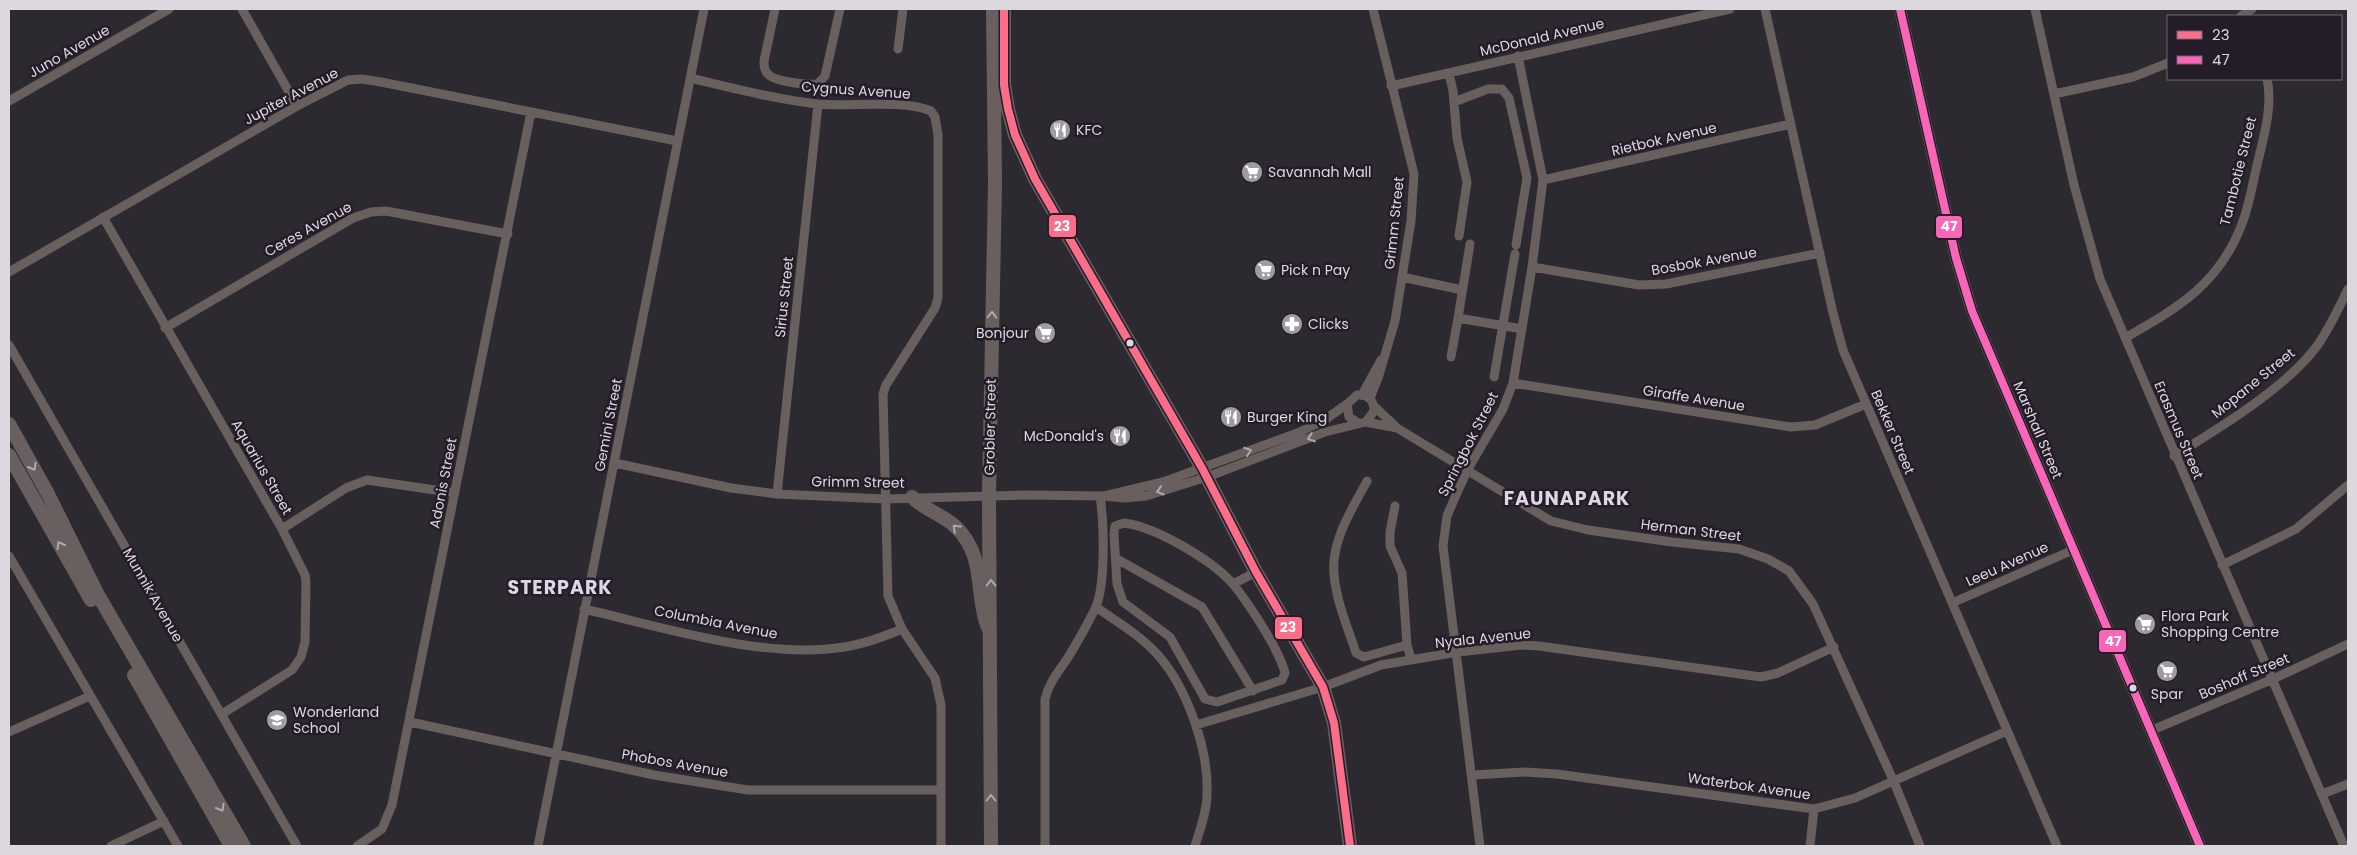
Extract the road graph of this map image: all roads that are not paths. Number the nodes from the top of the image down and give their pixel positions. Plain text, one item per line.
1 (169, 9) edge
2 (242, 9) edge
3 (704, 9) edge
4 (775, 9) edge
5 (840, 9) edge
6 (904, 9) edge
7 (1373, 9) edge
8 (1730, 9) edge
9 (1765, 9) edge
10 (1900, 9) edge
11 (2035, 9) edge
12 (997, 11) edge
13 (898, 49) dead end
14 (1518, 56) junction
15 (2167, 63) edge
16 (1449, 73) junction
17 (690, 78) junction
18 (2267, 80) edge
19 (1004, 85) junction
20 (1391, 86) junction
21 (2054, 94) junction
22 (9, 101) edge
23 (1454, 102) junction
24 (818, 104) junction
25 (297, 106) junction
26 (531, 112) junction
27 (1791, 124) junction
28 (677, 141) junction
29 (1543, 180) junction
30 (995, 183) junction
31 (103, 217) junction
32 (508, 234) junction
33 (1459, 236) dead end
34 (1470, 244) dead end
35 (1820, 252) junction
36 (1532, 267) junction
37 (9, 272) edge
38 (1402, 277) junction
39 (2348, 289) edge
40 (1462, 290) junction
41 (1458, 318) junction
42 (1502, 326) junction
43 (165, 328) junction
44 (1522, 329) junction
45 (2125, 338) junction
46 (9, 345) edge
47 (1451, 357) dead end
48 (1494, 377) dead end
49 (1513, 383) junction
50 (1368, 400) junction
51 (1347, 404) junction
52 (1866, 404) junction
53 (1362, 422) junction
54 (9, 424) edge
55 (1397, 428) junction
56 (9, 455) edge
57 (2174, 456) junction
58 (615, 464) junction
59 (1468, 469) junction
60 (1205, 472) junction
61 (1367, 481) dead end
62 (2348, 485) edge
63 (455, 493) junction
64 (777, 494) junction
65 (989, 495) junction
66 (1102, 496) junction
67 (912, 497) junction
68 (885, 499) junction
69 (1395, 506) dead end
70 (282, 528) junction
71 (2073, 550) junction
72 (1117, 559) junction
73 (10, 562) edge
74 (2222, 565) junction
75 (1256, 572) junction
76 (1233, 584) junction
77 (1952, 603) junction
78 (584, 608) junction
79 (1096, 608) junction
80 (902, 629) junction
81 (992, 638) junction
82 (2348, 644) edge
83 (1407, 645) junction
84 (1834, 647) junction
85 (1458, 652) junction
86 (1411, 659) junction
87 (2273, 679) junction
88 (1322, 688) junction
89 (1253, 691) junction
90 (90, 696) junction
91 (222, 714) junction
92 (410, 722) junction
93 (1196, 725) junction
94 (2007, 731) junction
95 (2150, 731) junction
96 (9, 732) edge
97 (556, 753) junction
98 (1473, 776) junction
99 (1894, 782) junction
100 (2348, 784) edge
101 (941, 790) junction
102 (2322, 794) junction
103 (1814, 809) junction
104 (164, 822) junction
105 (111, 846) edge
106 (178, 846) edge
107 (231, 846) edge
108 (244, 846) edge
109 (297, 846) edge
110 (357, 846) edge
111 (538, 846) edge
112 (941, 846) edge
113 (991, 846) edge
114 (1045, 846) edge
115 (1195, 846) edge
116 (1350, 846) edge
117 (1480, 846) edge
118 (1810, 846) edge
119 (1920, 846) edge
120 (2057, 846) edge
121 (2200, 846) edge
122 (2344, 846) edge

1 - 22 street, Juno Avenue
2 - 25 street
3 - 17 street, Gemini Street
4 - 5 street
6 - 13 street
7 - 20 street, Grimm Street
8 - 14 street, McDonald Avenue
9 - 27 street, Bekker Street
10 - 71 street, Marshall Street
11 - 21 street, Erasmus Street
12 - 19 main road
12 - 30 main road, Grobler Street
14 - 16 street, McDonald Avenue
14 - 29 street, Springbok Street
15 - 21 street
16 - 20 street, McDonald Avenue
16 - 23 street
17 - 24 street, Cygnus Avenue
17 - 28 street, Gemini Street
18 - 45 street, Tambotie Street
19 - 30 main road
19 - 60 main road
20 - 38 street, Grimm Street
21 - 45 street, Erasmus Street
23 - 33 street
23 - 42 street
24 - 64 street, Sirius Street
24 - 68 street, Cygnus Avenue
25 - 26 street, Jupiter Avenue
25 - 31 street, Jupiter Avenue
26 - 28 street, Jupiter Avenue
26 - 32 street, Adonis Street
27 - 29 street, Rietbok Avenue
27 - 35 street, Bekker Street
28 - 58 street, Gemini Street
29 - 36 street, Springbok Street
65 -> 30 main road, Grobler Street
31 - 37 street, Jupiter Avenue
31 - 43 street, Aquarius Street
32 - 43 street, Ceres Avenue
32 - 63 street, Adonis Street
34 - 40 street
35 - 36 street, Bosbok Avenue
35 - 52 street, Bekker Street
36 - 44 street, Springbok Street
38 - 40 street
38 - 50 street, Grimm Street
39 - 57 street, Mopane Street
40 - 41 street
41 - 42 street
41 - 47 street
42 - 44 street
42 - 48 street
43 - 70 street, Aquarius Street
44 - 49 street, Springbok Street
45 - 57 street, Erasmus Street
46 - 91 street, Munnik Avenue
49 - 52 street, Giraffe Avenue
49 - 59 street, Springbok Street
50 - 51 street
50 - 53 street
50 - 55 street, Herman Street
51 - 53 street
60 -> 51 street, Grimm Street
52 - 77 street, Bekker Street
53 - 55 street, Herman Street
53 -> 60 street, Grimm Street
54 -> 108 main road
55 - 59 street, Herman Street
107 -> 56 main road
57 - 74 street, Erasmus Street
58 - 64 street, Grimm Street
58 - 78 street, Gemini Street
59 - 84 street, Herman Street
59 - 85 street, Springbok Street
60 - 66 street, Grimm Street
60 - 75 main road
61 - 83 street
62 - 74 street
63 - 70 street
63 - 92 street, Adonis Street
64 - 68 street, Grimm Street
65 - 66 street, Grimm Street
65 - 67 street, Grimm Street
81 -> 65 main road, Grobler Street
66 - 79 street
67 - 68 street, Grimm Street
81 -> 67 main road
68 - 80 street
69 - 83 street
70 - 91 street, Aquarius Street
71 - 77 street, Leeu Avenue
71 - 95 street, Marshall Street
72 - 76 street
72 - 89 street
72 - 89 street
73 - 90 street
74 - 87 street, Erasmus Street
75 - 76 street
75 - 88 main road
76 - 89 street
77 - 94 street, Bekker Street
78 - 80 street, Columbia Avenue
78 - 97 street, Gemini Street
79 - 93 street
79 - 114 street
80 - 101 street
113 -> 81 main road, Grobler Street
82 - 87 street, Boshoff Street
83 - 86 street
84 - 85 street, Nyala Avenue
84 - 99 street, Herman Street
85 - 86 street, Nyala Avenue
85 - 98 street, Springbok Street
86 - 88 street, Nyala Avenue
87 - 95 street, Boshoff Street
87 - 102 street, Erasmus Street
88 - 93 street, Nyala Avenue
88 - 116 main road
90 - 96 street
90 - 104 street
91 - 109 street, Munnik Avenue
92 - 97 street, Phobos Avenue
92 - 110 street, Adonis Street
93 - 115 street
94 - 99 street, Waterbok Avenue
94 - 120 street, Bekker Street
95 - 121 street, Marshall Street
97 - 101 street, Phobos Avenue
97 - 111 street, Gemini Street
98 - 103 street, Waterbok Avenue
98 - 117 street, Springbok Street
99 - 103 street, Waterbok Avenue
99 - 119 street, Herman Street
100 - 102 street
101 - 112 street
102 - 122 street, Erasmus Street
103 - 118 street
104 - 105 street
104 - 106 street

